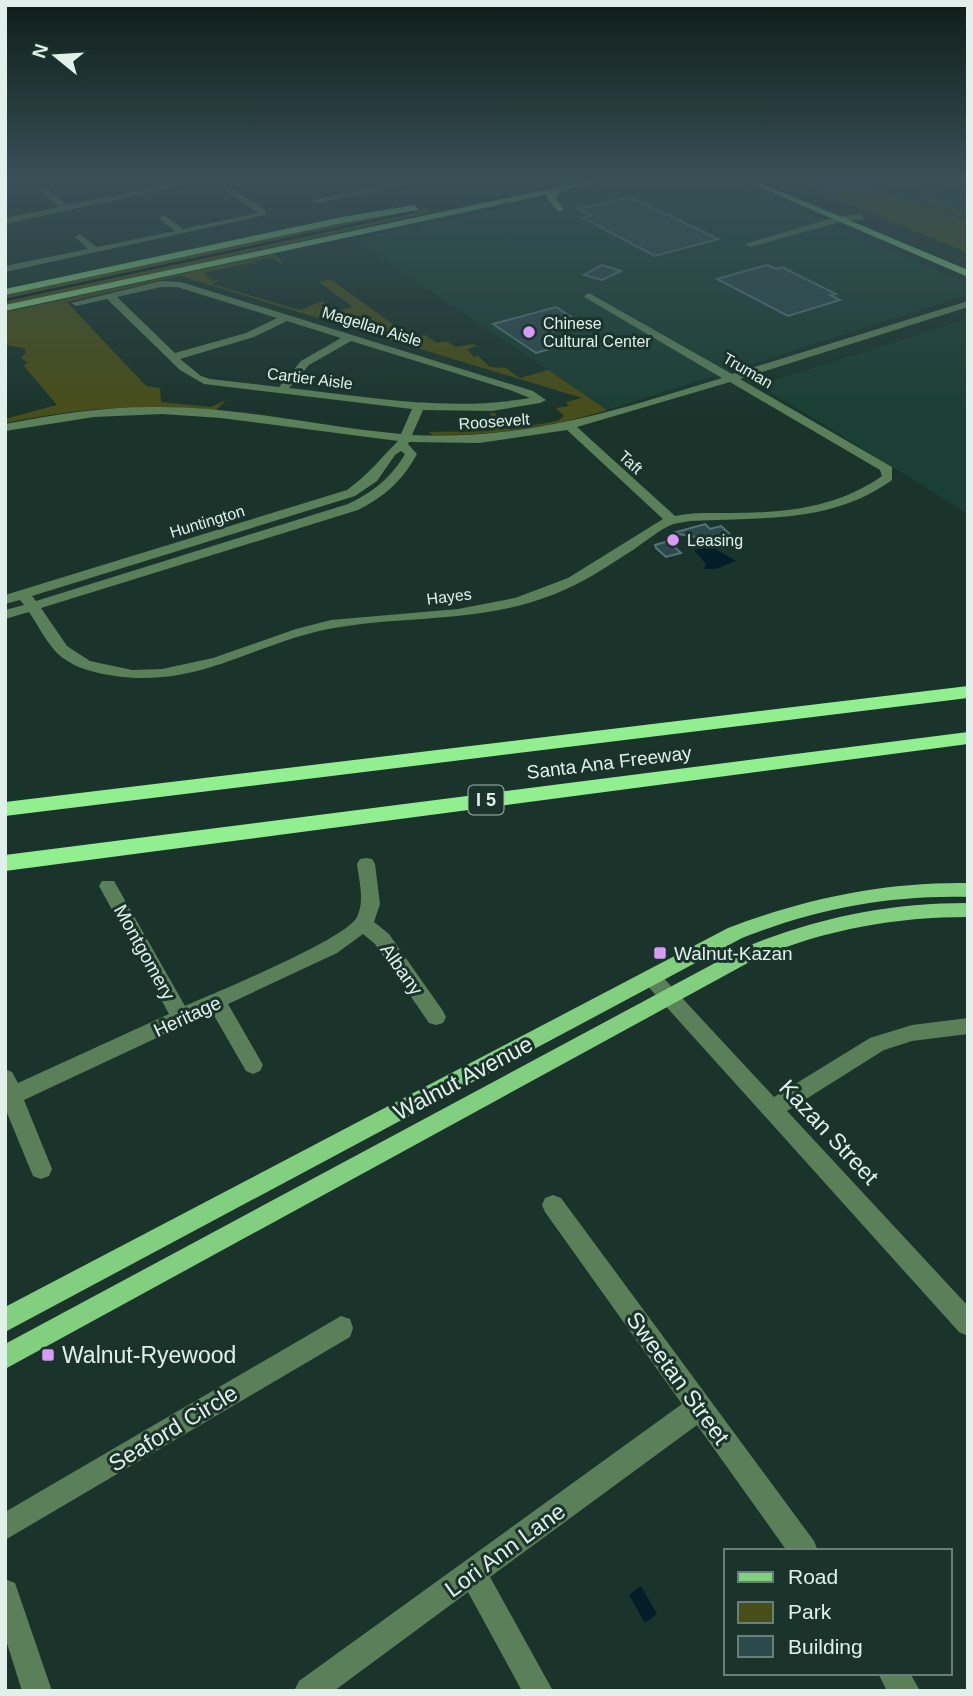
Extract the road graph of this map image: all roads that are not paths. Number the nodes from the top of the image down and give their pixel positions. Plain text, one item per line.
1 (55, 259) edge
2 (159, 259) edge
3 (219, 259) edge
4 (933, 259) edge
5 (5, 269) edge
6 (968, 274) edge
7 (5, 292) edge
8 (110, 296) junction
9 (589, 296) dead end
10 (76, 303) dead end
11 (968, 304) edge
12 (5, 307) edge
13 (968, 314) edge
14 (287, 317) junction
15 (868, 334) junction
16 (352, 336) junction
17 (881, 341) junction
18 (174, 357) junction
19 (736, 381) junction
20 (281, 391) junction
21 (540, 400) joint
22 (236, 401) junction
23 (419, 407) junction
24 (5, 428) edge
25 (574, 432) junction
26 (5, 436) edge
27 (403, 442) junction
28 (889, 473) joint
29 (672, 520) junction
30 (262, 529) junction
31 (5, 600) edge
32 (29, 600) junction
33 (5, 615) edge
34 (968, 692) edge
35 (968, 738) edge
36 (5, 809) edge
37 (5, 863) edge
38 (366, 864) dead end
39 (108, 886) dead end
40 (968, 890) edge
41 (968, 910) edge
42 (364, 924) junction
43 (651, 977) junction
44 (669, 996) junction
45 (216, 1002) junction
46 (436, 1017) dead end
47 (182, 1019) junction
48 (968, 1026) edge
49 (253, 1065) dead end
50 (8, 1091) edge
51 (772, 1109) junction
52 (41, 1169) dead end
53 (553, 1205) dead end
54 (965, 1316) edge
55 (5, 1320) edge
56 (341, 1328) dead end
57 (5, 1357) edge
58 (700, 1407) junction
59 (5, 1527) edge
60 (803, 1549) edge
61 (473, 1574) junction
62 (5, 1593) edge
63 (893, 1675) edge
64 (37, 1691) edge
65 (309, 1691) edge
66 (538, 1691) edge
67 (905, 1691) edge

1 - 5 street
2 - 7 main road
3 - 12 main road
4 - 6 main road
8 - 10 street, Magellan Aisle
8 - 14 street, Magellan Aisle
8 - 18 street, Cartier Aisle
9 - 19 street, Truman
11 - 15 street, Roosevelt
13 - 17 street, Roosevelt
14 - 16 street, Magellan Aisle
14 - 18 street
15 - 17 street
15 - 19 street, Roosevelt
16 - 20 street
16 - 21 street, Magellan Aisle
17 - 19 street, Roosevelt
18 - 22 street, Cartier Aisle
19 - 25 street, Roosevelt
19 - 28 street, Truman
20 - 22 street, Cartier Aisle
20 - 23 street, Cartier Aisle
21 - 23 street, Cartier Aisle
22 - 24 street, Roosevelt
22 - 27 street, Roosevelt
23 - 27 street, Huntington
25 - 27 street, Roosevelt
25 - 29 street, Taft
26 - 27 street, Roosevelt
27 - 30 street, Huntington
27 - 30 street, Huntington
28 - 29 street, Hayes
29 - 32 street, Hayes
30 - 32 street, Huntington
30 - 32 street, Huntington
31 - 32 street, Huntington
32 - 33 street, Huntington
34 - 36 highway, Santa Ana Freeway
35 - 37 highway, Santa Ana Freeway / I 5
38 - 42 street
39 - 47 street, Montgomery
40 - 43 main road, Walnut Avenue
41 - 44 main road, Walnut Avenue
42 - 45 street, Heritage
42 - 46 street, Albany
43 - 44 street, Kazan Street
43 - 55 main road, Walnut Avenue
44 - 51 street, Kazan Street
44 - 57 main road, Walnut Avenue
45 - 47 street, Heritage
45 - 49 street
47 - 50 street, Heritage
48 - 51 street
50 - 52 street
51 - 54 street, Kazan Street
53 - 58 street, Sweetan Street
56 - 59 street, Seaford Circle
58 - 60 street, Sweetan Street
58 - 61 street, Lori Ann Lane
61 - 65 street, Lori Ann Lane
61 - 66 street
62 - 64 street
63 - 67 street

